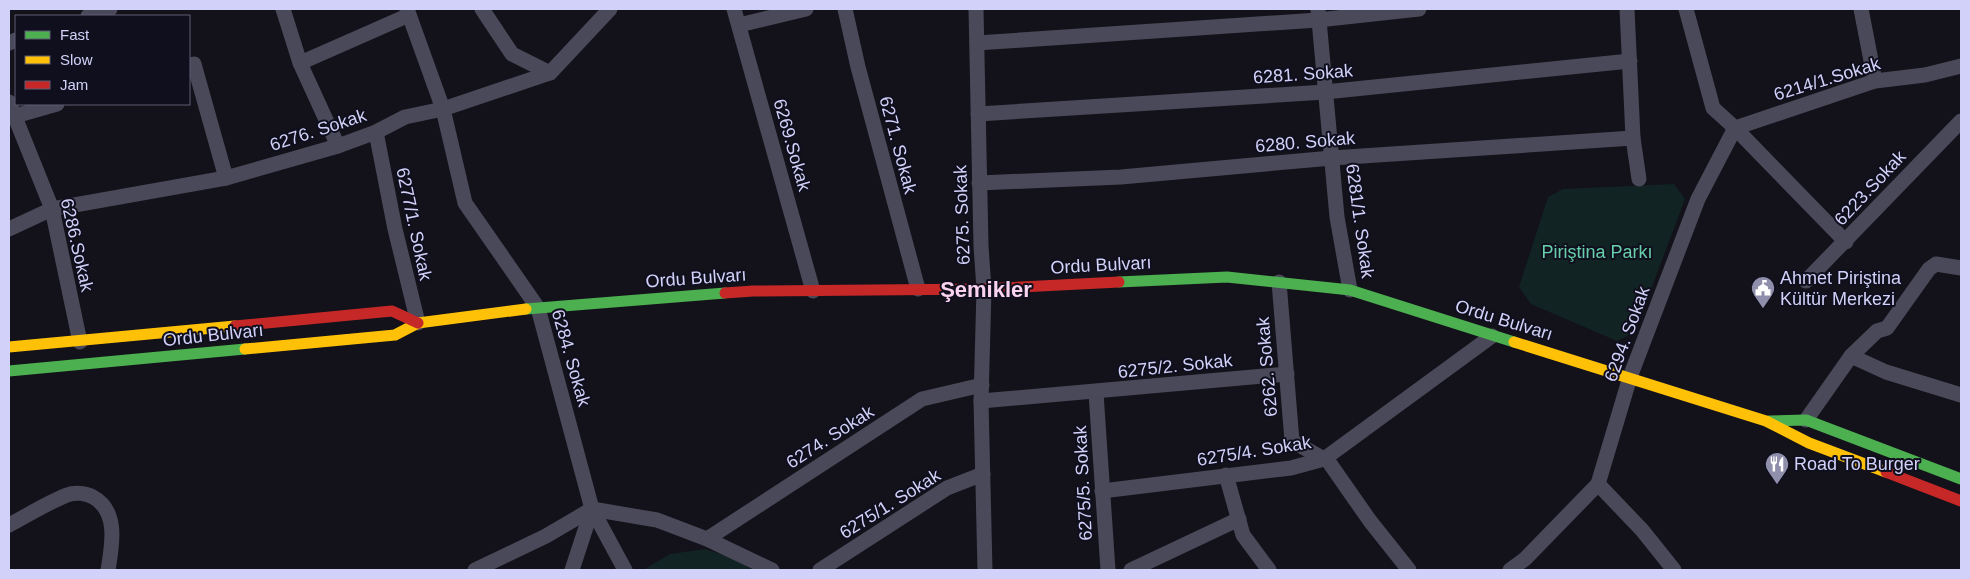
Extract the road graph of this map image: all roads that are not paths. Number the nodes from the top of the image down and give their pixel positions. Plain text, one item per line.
1 (110, 9) edge
2 (283, 9) edge
3 (482, 9) edge
4 (610, 9) edge
5 (734, 9) edge
6 (806, 9) edge
7 (845, 9) edge
8 (976, 9) edge
9 (1420, 9) edge
10 (1627, 9) edge
11 (1686, 9) edge
12 (1861, 9) edge
13 (408, 12) edge
14 (1318, 14) edge
15 (91, 15) edge
16 (739, 25) junction
17 (976, 43) junction
18 (1630, 61) junction
19 (300, 63) junction
20 (190, 66) edge
21 (1961, 66) edge
22 (550, 72) junction
23 (1875, 81) junction
24 (1325, 92) junction
25 (47, 105) edge
26 (12, 109) edge
27 (443, 109) junction
28 (978, 114) junction
29 (1961, 121) edge
30 (1735, 128) junction
31 (376, 132) junction
32 (1634, 138) junction
33 (338, 146) junction
34 (1332, 158) junction
35 (226, 178) junction
36 (1639, 179) dead end
37 (979, 183) junction
38 (52, 209) junction
39 (9, 229) edge
40 (1846, 242) junction
41 (1961, 268) edge
42 (1806, 281) dead end
43 (1279, 282) junction
44 (984, 289) junction
45 (813, 290) junction
46 (918, 290) junction
47 (1350, 290) junction
48 (538, 308) junction
49 (418, 323) junction
50 (1492, 336) junction
51 (80, 342) junction
52 (9, 348) edge
53 (1851, 356) junction
54 (9, 371) edge
55 (1287, 374) junction
56 (1630, 377) junction
57 (982, 384) junction
58 (1096, 393) junction
59 (1961, 395) edge
60 (981, 401) junction
61 (1806, 420) junction
62 (1766, 421) junction
63 (1325, 458) junction
64 (983, 474) junction
65 (1226, 475) junction
66 (1961, 479) edge
67 (1598, 484) junction
68 (1102, 491) junction
69 (1961, 501) edge
70 (592, 509) junction
71 (1239, 519) junction
72 (9, 525) edge
73 (707, 539) junction
74 (1530, 564) edge
75 (108, 570) edge
76 (475, 570) edge
77 (572, 570) edge
78 (625, 570) edge
79 (772, 570) edge
80 (820, 570) edge
81 (985, 570) edge
82 (1108, 570) edge
83 (1131, 570) edge
84 (1269, 570) edge
85 (1409, 570) edge
86 (1510, 570) edge
87 (1674, 570) edge

1 - 15 street
2 - 19 street
3 - 22 street
4 - 22 street, 6276. Sokak
5 - 16 street, 6269.Sokak
6 - 16 street
7 - 46 street, 6271. Sokak
8 - 17 street, 6275. Sokak
9 - 14 street
10 - 18 street
11 - 30 street
12 - 23 street
13 - 19 street
13 - 27 street, 6284. Sokak
14 - 17 street
14 - 24 street, 6281/1. Sokak
16 - 45 street, 6269.Sokak
17 - 28 street, 6275. Sokak
18 - 24 street, 6281. Sokak
18 - 32 street
19 - 33 street
20 - 35 street
21 - 23 street, 6214/1.Sokak
22 - 27 street, 6276. Sokak
23 - 30 street, 6214/1.Sokak
24 - 28 street, 6281. Sokak
24 - 34 street, 6281/1. Sokak
25 - 26 street
26 - 38 street, 6286.Sokak
27 - 31 street, 6276. Sokak
27 - 48 street, 6284. Sokak
28 - 37 street, 6275. Sokak
29 - 40 street, 6223.Sokak
30 - 40 street
30 - 56 street, 6294. Sokak
31 - 33 street, 6276. Sokak
31 - 49 street, 6277/1. Sokak
32 - 34 street, 6280. Sokak
32 - 36 street
33 - 35 street, 6276. Sokak
34 - 37 street, 6280. Sokak
34 - 47 street, 6281/1. Sokak
35 - 38 street, 6276. Sokak
37 - 44 street, 6275. Sokak
38 - 39 street, 6276. Sokak
38 - 51 street, 6286.Sokak
40 - 42 street, 6223.Sokak
41 - 53 street
43 - 44 main road, Ordu Bulvarı
43 - 47 main road, Ordu Bulvarı
43 - 55 street, 6262. Sokak
44 - 46 main road, Ordu Bulvarı
44 - 57 street, 6275. Sokak
45 - 46 main road, Ordu Bulvarı
45 - 48 main road, Ordu Bulvarı
47 - 50 main road, Ordu Bulvarı
48 - 49 main road, Ordu Bulvarı
48 - 70 street, 6284. Sokak
49 - 51 main road, Ordu Bulvarı
49 - 54 main road, Ordu Bulvarı
50 - 56 main road, Ordu Bulvarı
50 - 63 street, 6275/4. Sokak
51 - 52 main road, Ordu Bulvarı
53 - 59 street
53 - 61 street
55 - 58 street, 6275/2. Sokak
55 - 63 street, 6262. Sokak
56 - 62 main road, Ordu Bulvarı
56 - 67 street, 6294. Sokak
57 - 60 street, 6275. Sokak
57 - 73 street, 6274. Sokak
58 - 60 street, 6275/2. Sokak
58 - 68 street, 6275/5. Sokak
60 - 64 street, 6275. Sokak
61 - 62 main road, Ordu Bulvarı
61 - 66 main road, Ordu Bulvarı
62 - 69 main road, Ordu Bulvarı
63 - 65 street, 6275/4. Sokak
63 - 85 street, 6262. Sokak
64 - 80 street, 6275/1. Sokak
64 - 81 street, 6275. Sokak
65 - 68 street, 6275/4. Sokak
65 - 71 street
67 - 74 street, 6294. Sokak
67 - 87 street
68 - 82 street, 6275/5. Sokak
70 - 73 street
70 - 76 street
70 - 77 street
70 - 78 street, 6284. Sokak
71 - 83 street
71 - 84 street
72 - 75 street
73 - 79 street
74 - 86 street, 6294. Sokak

